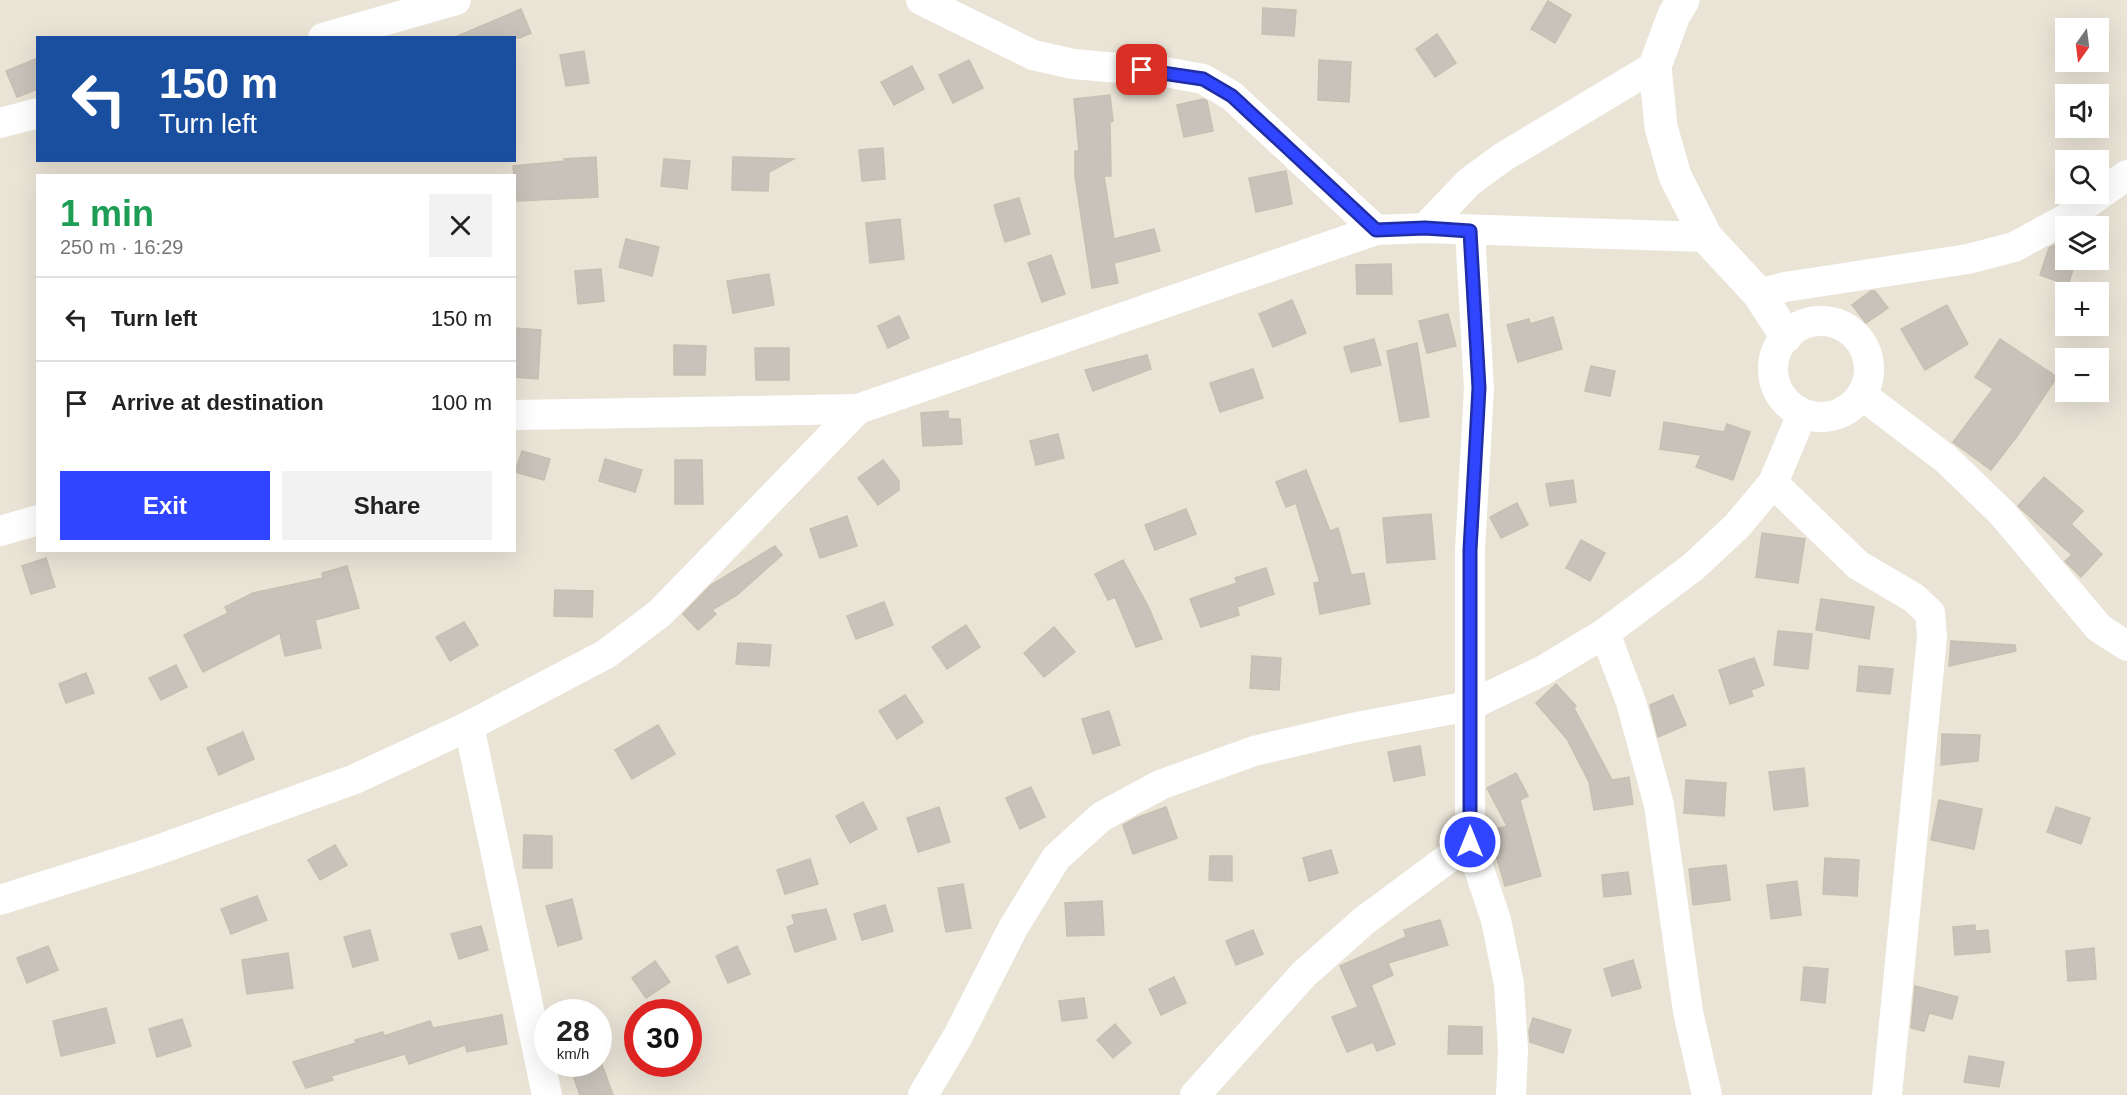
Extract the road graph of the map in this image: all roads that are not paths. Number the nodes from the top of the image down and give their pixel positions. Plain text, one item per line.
1 (456, 0) edge
2 (921, 0) edge
3 (1683, 0) edge
4 (330, 36) edge
5 (1655, 66) junction
6 (36, 114) edge
7 (0, 123) edge
8 (2124, 183) edge
9 (1425, 228) junction
10 (1376, 230) junction
11 (1470, 231) junction
12 (1706, 237) junction
13 (1759, 294) junction
14 (1786, 336) junction
15 (1862, 395) junction
16 (858, 408) junction
17 (1802, 414) junction
18 (516, 415) edge
19 (1773, 483) junction
20 (36, 521) edge
21 (0, 531) edge
22 (1605, 633) junction
23 (2127, 646) edge
24 (1469, 706) junction
25 (469, 726) junction
26 (1470, 842) junction
27 (0, 900) edge
28 (548, 1095) edge
29 (923, 1095) edge
30 (1195, 1095) edge
31 (1511, 1095) edge
32 (1707, 1095) edge
33 (1887, 1095) edge

1 - 4 street
2 - 10 street
3 - 5 street
5 - 9 street
5 - 12 street
6 - 7 street
8 - 13 street
9 - 10 street
9 - 11 street
10 - 16 street
11 - 12 street
11 - 24 street
12 - 13 street
13 - 14 street
14 - 15 street
14 - 17 street
15 - 17 street
15 - 23 street
16 - 18 street
16 - 25 street
17 - 19 street
19 - 22 street
19 - 33 street
20 - 21 street
22 - 24 street
22 - 32 street
24 - 26 street
24 - 29 street
25 - 27 street
25 - 28 street
26 - 30 street
26 - 31 street

